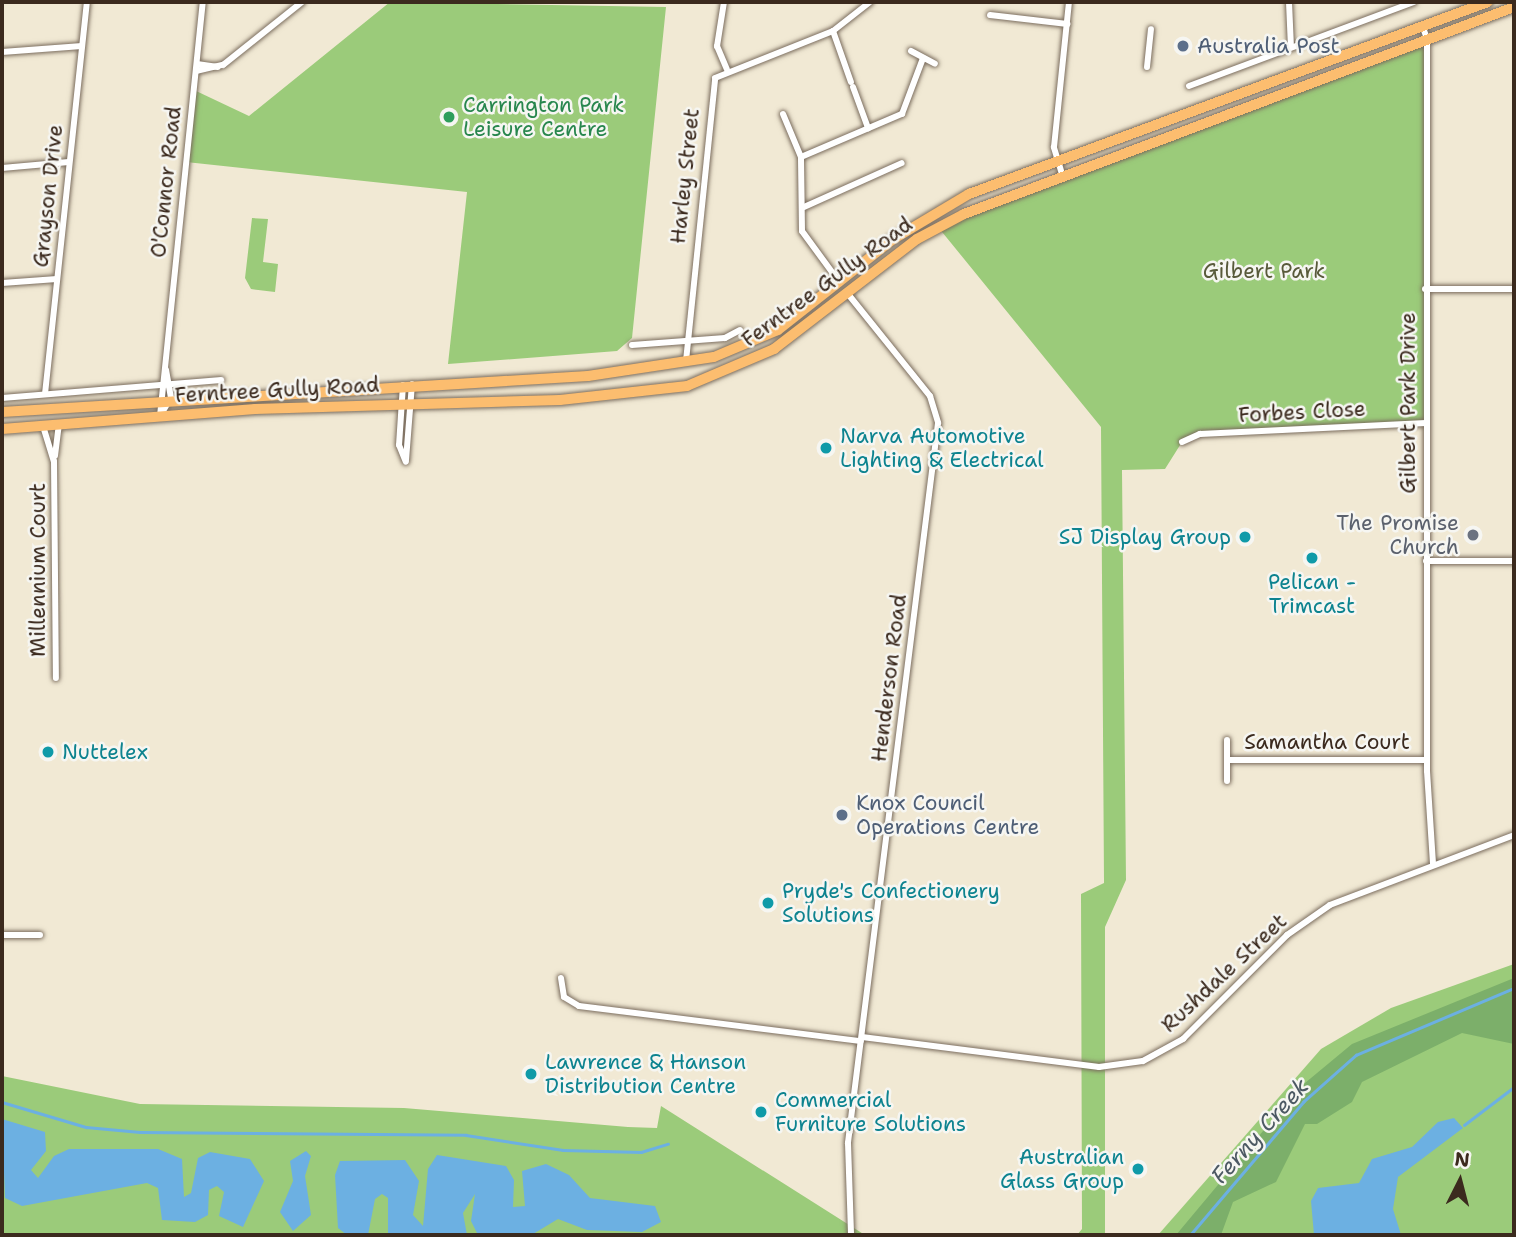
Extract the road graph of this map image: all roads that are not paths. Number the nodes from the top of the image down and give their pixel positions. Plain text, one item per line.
1 (87, 2) edge
2 (203, 2) edge
3 (302, 2) edge
4 (724, 2) edge
5 (870, 2) edge
6 (1069, 2) edge
7 (1289, 2) edge
8 (1414, 2) edge
9 (1488, 2) edge
10 (1514, 7) edge
11 (990, 15) dead end
12 (1067, 24) junction
13 (1422, 25) junction
14 (1152, 29) dead end
15 (833, 31) junction
16 (1427, 39) junction
17 (82, 46) junction
18 (1291, 47) junction
19 (911, 51) dead end
20 (2, 52) edge
21 (923, 58) junction
22 (935, 64) dead end
23 (1147, 66) dead end
24 (196, 68) junction
25 (727, 69) junction
26 (1189, 86) dead end
27 (1194, 111) junction
28 (783, 114) dead end
29 (1199, 124) junction
30 (868, 128) junction
31 (801, 157) junction
32 (1057, 159) junction
33 (69, 162) junction
34 (902, 163) dead end
35 (2, 167) edge
36 (1062, 174) junction
37 (804, 207) junction
38 (57, 279) junction
39 (2, 283) edge
40 (840, 283) junction
41 (1425, 289) junction
42 (1514, 289) edge
43 (848, 294) junction
44 (740, 330) dead end
45 (685, 341) junction
46 (632, 345) dead end
47 (686, 363) junction
48 (165, 367) junction
49 (221, 380) dead end
50 (160, 384) junction
51 (170, 384) junction
52 (407, 384) junction
53 (687, 386) junction
54 (45, 394) junction
55 (2, 398) edge
56 (158, 398) junction
57 (171, 398) junction
58 (406, 403) junction
59 (24, 410) junction
60 (2, 411) edge
61 (160, 416) junction
62 (1426, 423) junction
63 (59, 424) junction
64 (43, 426) junction
65 (2, 429) edge
66 (1182, 442) dead end
67 (54, 461) junction
68 (1426, 561) junction
69 (1514, 561) edge
70 (56, 678) dead end
71 (1227, 740) dead end
72 (1227, 760) junction
73 (1427, 760) junction
74 (1227, 781) dead end
75 (1514, 835) edge
76 (1433, 864) junction
77 (40, 935) dead end
78 (2, 936) edge
79 (561, 978) dead end
80 (861, 1039) junction
81 (851, 1235) edge

1 - 17 street, Grayson Drive
2 - 24 street, O'Connor Road
3 - 24 street
4 - 25 street
5 - 15 street
6 - 12 street
7 - 18 street
8 - 18 street
9 - 13 main road, Ferntree Gully Road
10 - 16 main road, Ferntree Gully Road
11 - 12 street
12 - 32 street
13 - 16 street, Gilbert Park Drive
13 - 27 main road, Ferntree Gully Road
14 - 23 street
15 - 25 street
15 - 30 street
16 - 29 main road, Ferntree Gully Road
16 - 41 street, Gilbert Park Drive
17 - 20 street
17 - 33 street, Grayson Drive
18 - 26 street
19 - 21 street
21 - 22 street
21 - 30 street
24 - 48 street, O'Connor Road
25 - 45 street, Harley Street
27 - 29 main road
27 - 32 main road, Ferntree Gully Road
28 - 31 street
29 - 36 main road, Ferntree Gully Road
30 - 31 street
31 - 37 street
32 - 36 street
32 - 40 main road, Ferntree Gully Road
33 - 35 street
33 - 38 street, Grayson Drive
34 - 37 street
36 - 43 main road, Ferntree Gully Road
37 - 40 street
38 - 39 street
38 - 54 street, Grayson Drive
40 - 43 main road
40 - 47 main road, Ferntree Gully Road
41 - 42 street
41 - 62 street, Gilbert Park Drive
43 - 53 main road, Ferntree Gully Road
43 - 80 street, Henderson Road
44 - 45 street
45 - 46 street
45 - 47 street, Harley Street
47 - 52 main road, Ferntree Gully Road
47 - 53 main road
48 - 50 street, O'Connor Road
48 - 51 street, O'Connor Road
49 - 51 street, Ferntree Gully Road
50 - 51 street, Ferntree Gully Road
50 - 54 street, Ferntree Gully Road
50 - 56 street, O'Connor Road
51 - 57 street, O'Connor Road
52 - 57 main road, Ferntree Gully Road
52 - 58 street
53 - 58 main road, Ferntree Gully Road
54 - 55 street, Ferntree Gully Road
56 - 57 main road, Ferntree Gully Road
56 - 59 main road, Ferntree Gully Road
56 - 61 street, O'Connor Road
57 - 61 street
58 - 58 street
58 - 61 main road, Ferntree Gully Road
59 - 60 main road, Ferntree Gully Road
59 - 63 main road
61 - 63 main road, Ferntree Gully Road
62 - 66 street, Forbes Close
62 - 68 street, Gilbert Park Drive
63 - 64 main road, Ferntree Gully Road
63 - 67 street, Millennium Court
64 - 65 main road, Ferntree Gully Road
64 - 67 street, Millennium Court
67 - 70 street, Millennium Court
68 - 69 street
68 - 73 street, Gilbert Park Drive
71 - 72 street, Samantha Court
72 - 73 street, Samantha Court
72 - 74 street, Samantha Court
73 - 76 street, Gilbert Park Drive
75 - 76 street, Rushdale Street
76 - 80 street, Rushdale Street
77 - 78 street
79 - 80 street, Rushdale Street
80 - 81 street, Henderson Road

